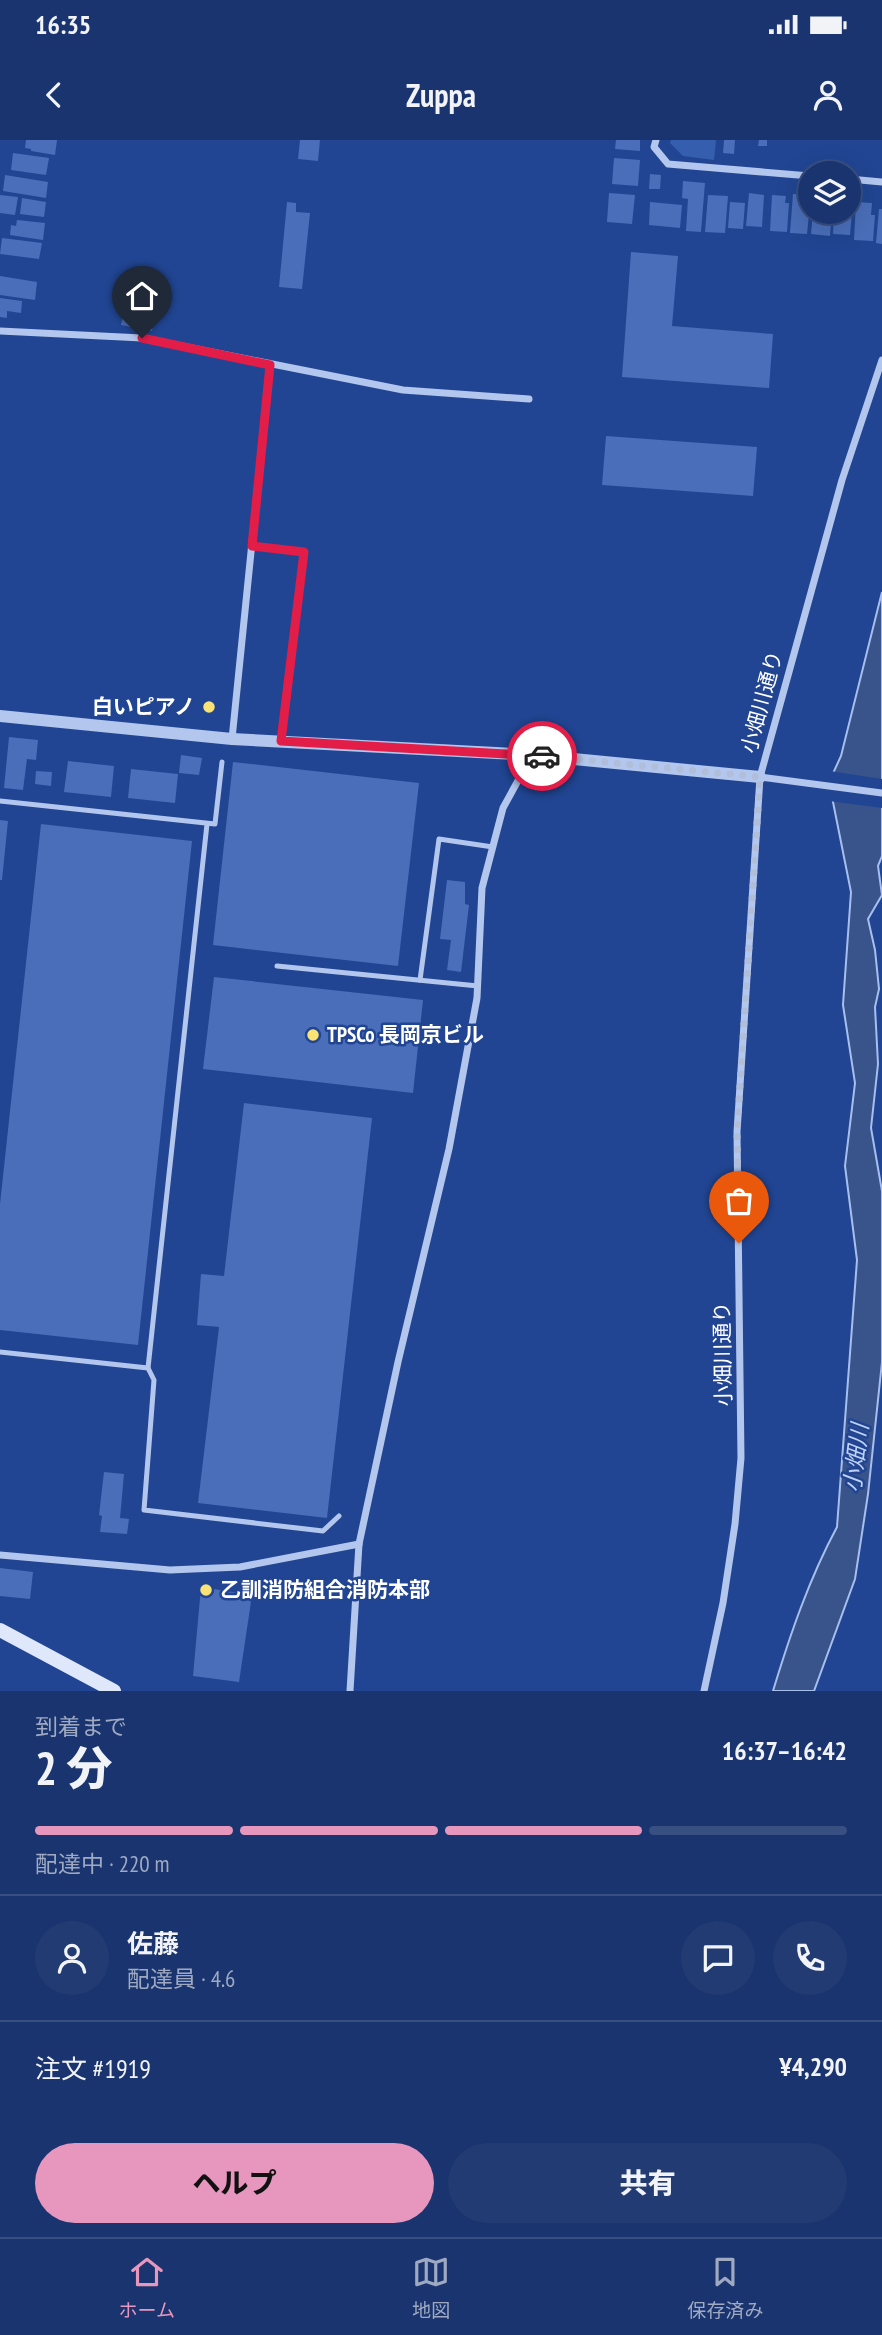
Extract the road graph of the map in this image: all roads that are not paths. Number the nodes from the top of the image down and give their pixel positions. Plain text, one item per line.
1 (656, 140) edge
2 (798, 175) edge
3 (861, 180) edge
4 (882, 182) edge
5 (0, 331) edge
6 (882, 360) edge
7 (270, 365) junction
8 (529, 399) dead end
9 (252, 546) junction
10 (0, 716) edge
11 (232, 739) junction
12 (281, 741) junction
13 (532, 755) junction
14 (222, 762) dead end
15 (760, 777) junction
16 (882, 793) edge
17 (0, 801) edge
18 (207, 824) junction
19 (493, 847) junction
20 (278, 966) dead end
21 (420, 980) junction
22 (478, 986) junction
23 (0, 1352) edge
24 (148, 1368) junction
25 (339, 1516) dead end
26 (359, 1544) junction
27 (0, 1555) edge
28 (0, 1630) edge
29 (114, 1691) edge
30 (351, 1691) edge
31 (704, 1691) edge

1 - 2 street
3 - 4 street
5 - 7 street
6 - 15 street, 小畑川通り
7 - 8 street
7 - 9 street
9 - 11 street
9 - 12 street
10 - 11 street
11 - 12 street
12 - 13 street
13 - 15 street
13 - 19 street
14 - 18 lane
15 - 16 street
15 - 31 street, 小畑川通り
17 - 18 lane
18 - 24 lane
19 - 21 lane
19 - 22 street
20 - 21 lane
21 - 22 lane
22 - 26 street
23 - 24 lane
24 - 25 lane
26 - 27 street
26 - 30 street
28 - 29 main road

